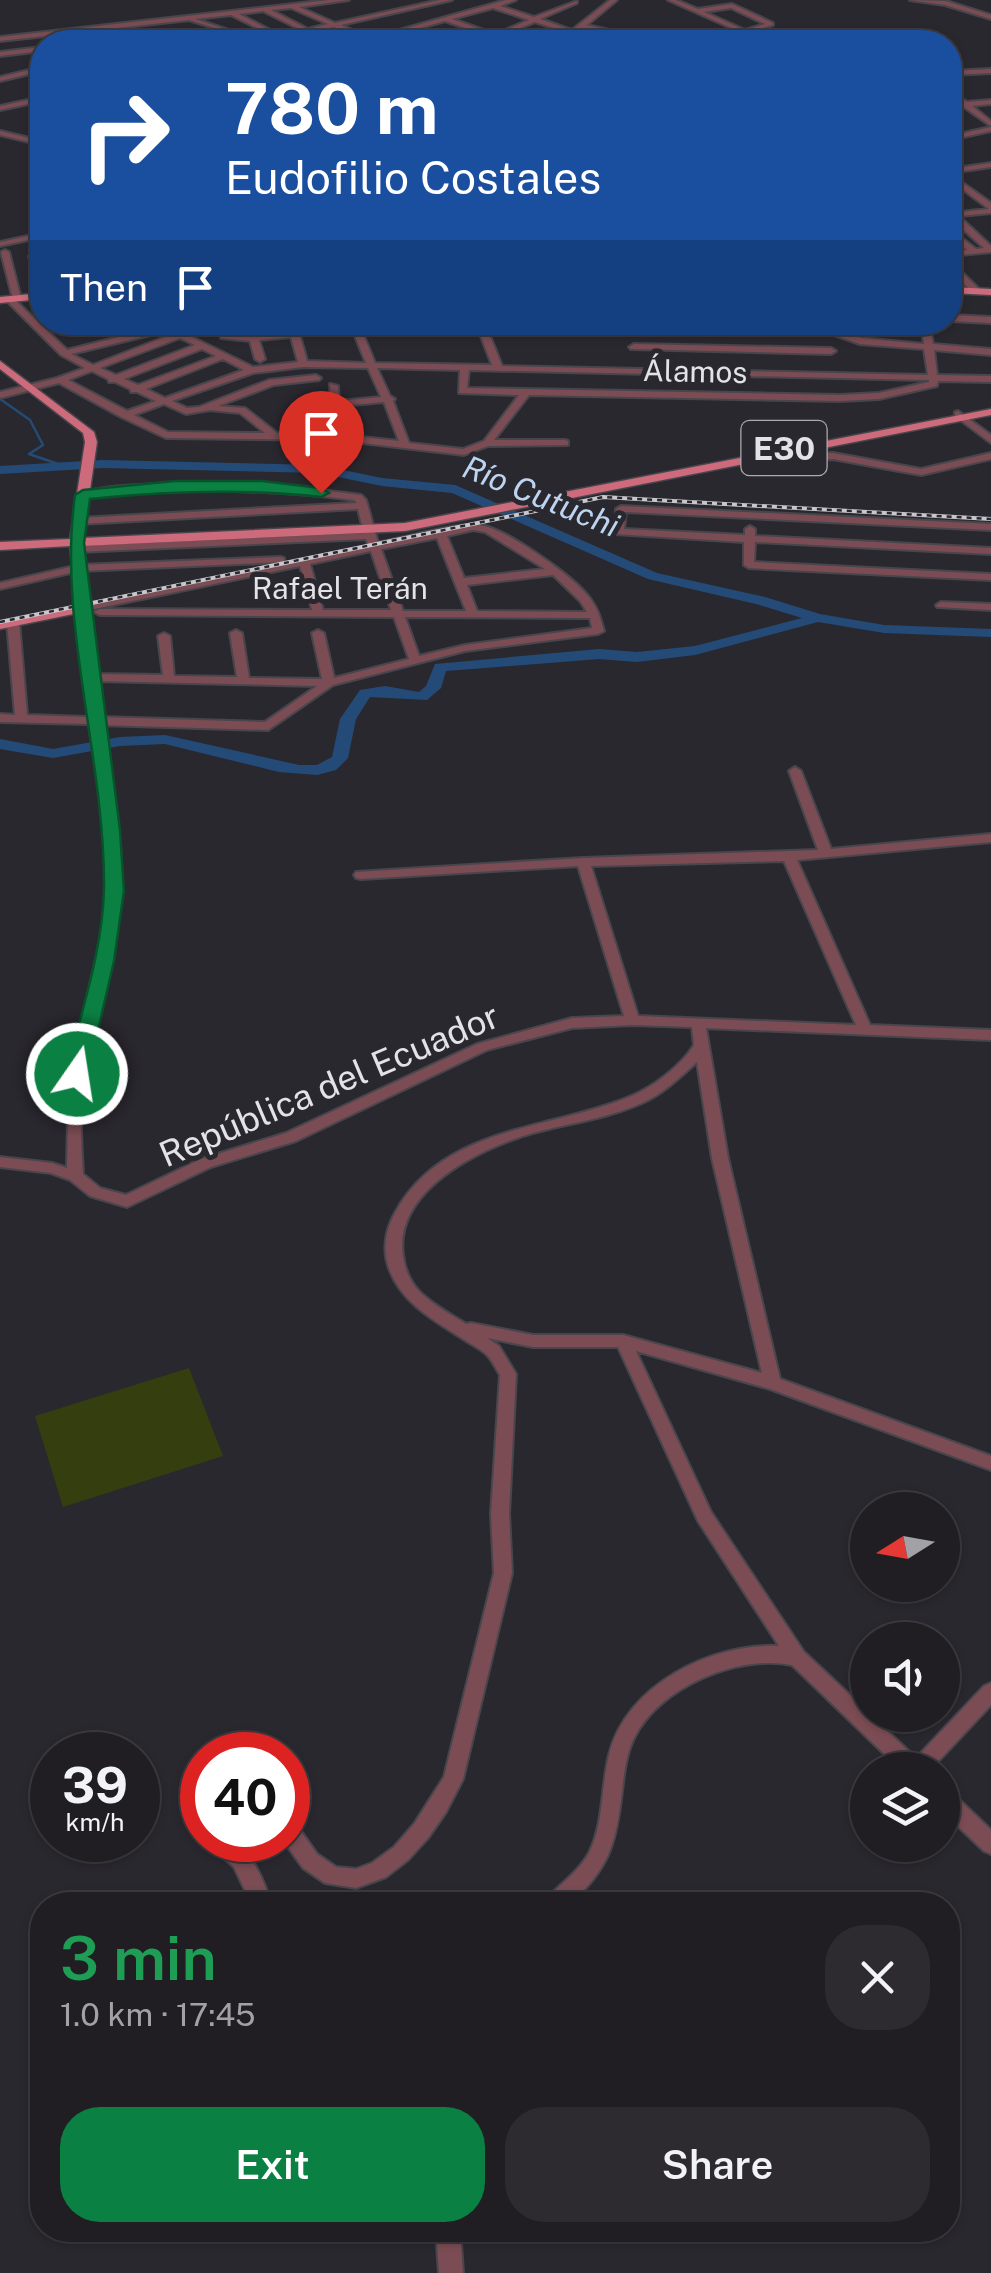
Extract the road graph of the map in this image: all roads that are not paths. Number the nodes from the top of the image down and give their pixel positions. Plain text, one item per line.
1 (228, 0) edge
2 (333, 0) edge
3 (346, 0) edge
4 (404, 0) edge
5 (449, 0) edge
6 (513, 0) edge
7 (614, 0) edge
8 (670, 0) edge
9 (912, 0) edge
10 (573, 1) edge
11 (322, 2) edge
12 (492, 5) junction
13 (292, 6) junction
14 (418, 6) junction
15 (264, 10) junction
16 (601, 10) junction
17 (698, 11) junction
18 (235, 12) junction
19 (991, 16) edge
20 (189, 18) junction
21 (360, 18) junction
22 (530, 18) junction
23 (446, 20) junction
24 (334, 24) junction
25 (372, 24) dead end
26 (580, 26) junction
27 (77, 30) edge
28 (77, 30) edge
29 (224, 30) edge
30 (267, 30) edge
31 (306, 30) joint
32 (346, 30) edge
33 (417, 30) edge
34 (474, 30) edge
35 (507, 30) edge
36 (565, 30) edge
37 (574, 30) edge
38 (601, 30) edge
39 (743, 30) edge
40 (754, 30) edge
41 (30, 35) edge
42 (0, 39) edge
43 (30, 53) edge
44 (0, 57) edge
45 (991, 70) edge
46 (30, 72) edge
47 (962, 72) edge
48 (10, 77) junction
49 (0, 79) edge
50 (30, 102) edge
51 (991, 102) edge
52 (963, 104) joint
53 (0, 108) edge
54 (991, 127) edge
55 (0, 131) edge
56 (962, 135) edge
57 (30, 138) edge
58 (991, 165) edge
59 (962, 171) edge
60 (962, 184) edge
61 (991, 209) edge
62 (962, 215) edge
63 (962, 224) edge
64 (30, 239) edge
65 (962, 242) edge
66 (1, 245) edge
67 (991, 250) edge
68 (974, 252) junction
69 (963, 253) joint
70 (991, 259) edge
71 (962, 276) edge
72 (962, 289) edge
73 (976, 290) junction
74 (991, 290) edge
75 (7, 300) edge
76 (962, 319) edge
77 (991, 320) edge
78 (30, 321) edge
79 (45, 335) edge
80 (130, 335) edge
81 (180, 335) joint
82 (224, 335) edge
83 (263, 335) edge
84 (295, 335) edge
85 (359, 335) edge
86 (485, 335) edge
87 (633, 335) edge
88 (731, 335) edge
89 (828, 335) edge
90 (843, 335) edge
91 (928, 335) edge
92 (255, 337) junction
93 (202, 346) junction
94 (634, 347) junction
95 (929, 348) junction
96 (732, 349) junction
97 (831, 351) junction
98 (991, 352) edge
99 (64, 353) junction
100 (224, 356) junction
101 (260, 359) dead end
102 (368, 362) junction
103 (0, 364) edge
104 (304, 364) junction
105 (465, 368) junction
106 (498, 368) junction
107 (90, 370) junction
108 (252, 370) junction
109 (634, 371) junction
110 (734, 372) junction
111 (835, 374) junction
112 (934, 376) junction
113 (316, 378) dead end
114 (991, 379) edge
115 (60, 380) junction
116 (112, 380) junction
117 (333, 386) dead end
118 (29, 389) junction
119 (134, 390) junction
120 (526, 392) junction
121 (635, 394) junction
122 (0, 395) edge
123 (737, 396) junction
124 (840, 398) junction
125 (390, 399) junction
126 (161, 402) junction
127 (335, 404) junction
128 (200, 410) junction
129 (991, 410) edge
130 (124, 415) junction
131 (960, 416) junction
132 (276, 436) junction
133 (336, 437) junction
134 (842, 440) junction
135 (991, 440) edge
136 (487, 443) junction
137 (564, 443) dead end
138 (405, 444) junction
139 (832, 456) junction
140 (991, 456) edge
141 (757, 459) junction
142 (233, 485) junction
143 (578, 490) junction
144 (83, 492) junction
145 (362, 506) junction
146 (231, 514) junction
147 (750, 515) junction
148 (79, 521) junction
149 (877, 521) junction
150 (991, 526) edge
151 (441, 534) junction
152 (371, 539) junction
153 (750, 539) junction
154 (879, 545) junction
155 (0, 546) edge
156 (76, 546) junction
157 (991, 550) edge
158 (280, 560) junction
159 (304, 563) junction
160 (79, 568) junction
161 (552, 572) junction
162 (881, 572) junction
163 (991, 578) edge
164 (460, 582) junction
165 (0, 586) edge
166 (941, 605) dead end
167 (83, 607) junction
168 (991, 607) edge
169 (318, 613) junction
170 (398, 614) junction
171 (474, 614) junction
172 (596, 615) junction
173 (4, 621) edge
174 (236, 633) dead end
175 (318, 633) dead end
176 (164, 636) dead end
177 (414, 660) junction
178 (90, 677) junction
179 (168, 678) junction
180 (244, 682) junction
181 (329, 683) junction
182 (0, 718) edge
183 (21, 720) junction
184 (96, 729) junction
185 (795, 771) dead end
186 (991, 838) edge
187 (826, 854) junction
188 (789, 857) junction
189 (583, 862) junction
190 (361, 875) dead end
191 (632, 1020) junction
192 (699, 1024) junction
193 (866, 1030) junction
194 (991, 1036) edge
195 (701, 1045) junction
196 (0, 1162) edge
197 (75, 1176) junction
198 (462, 1327) junction
199 (623, 1341) junction
200 (772, 1384) junction
201 (991, 1463) edge
202 (798, 1658) junction
203 (991, 1692) edge
204 (897, 1752) edge
205 (933, 1752) edge
206 (960, 1814) edge
207 (991, 1844) edge
208 (242, 1862) edge
209 (310, 1862) edge
210 (257, 1892) edge
211 (567, 1892) edge
212 (449, 2242) edge
213 (451, 2273) edge

1 - 18 street
2 - 11 street
3 - 11 street
4 - 14 street
5 - 14 street
6 - 12 street
7 - 16 street
8 - 17 street
9 - 19 street
10 - 16 street
10 - 22 street
11 - 13 street
11 - 18 street
11 - 21 street
12 - 22 street
12 - 23 street
13 - 15 street
13 - 24 street
14 - 21 street
14 - 23 street
15 - 18 street
15 - 31 street
16 - 26 street
17 - 39 street
17 - 40 street
18 - 20 street
18 - 27 street
18 - 30 street
20 - 28 street
20 - 29 street
21 - 24 street
21 - 25 street
22 - 35 street
22 - 36 street
23 - 33 street
23 - 34 street
24 - 31 street
24 - 32 street
26 - 37 street
26 - 38 street
41 - 42 street
43 - 44 street
44 - 48 street
45 - 47 street
46 - 48 street
48 - 49 street
50 - 53 street
51 - 52 street
52 - 54 street
54 - 56 street
55 - 57 street
58 - 59 street
60 - 61 street
61 - 62 street
63 - 67 street
64 - 66 street
65 - 68 street
66 - 75 street
67 - 68 street
68 - 69 street
69 - 70 street
71 - 73 street
72 - 73 main road
73 - 74 main road
75 - 78 street
76 - 77 street
79 - 99 street
80 - 99 street
81 - 93 street
81 - 107 street
82 - 92 street
83 - 92 street
84 - 104 street
85 - 102 street
86 - 106 street
87 - 94 street
88 - 96 street
89 - 97 street
90 - 95 street
91 - 95 street
92 - 101 street
93 - 100 street
93 - 116 street
94 - 96 street
94 - 109 street
95 - 98 street
95 - 112 street
96 - 97 street
96 - 110 street
97 - 111 street
99 - 107 street
100 - 108 street
100 - 119 street
102 - 104 street
102 - 105 street
102 - 125 street
103 - 118 main road
104 - 108 street
105 - 106 street
105 - 120 street, Álamos
106 - 109 street
107 - 115 street
107 - 116 street
108 - 126 street
109 - 110 street
109 - 121 street
110 - 111 street
110 - 123 street
111 - 112 street
111 - 124 street
112 - 114 street
112 - 124 street, Álamos
113 - 128 street
115 - 118 street
115 - 130 street
116 - 119 street
117 - 127 street
118 - 122 street
118 - 144 main road
119 - 126 street
120 - 121 street, Álamos
120 - 136 street
121 - 123 street, Álamos
123 - 124 street, Álamos
125 - 127 street
125 - 138 street
126 - 128 street
126 - 130 street
127 - 133 street
128 - 132 street
129 - 131 main road, E30
130 - 132 street
131 - 134 main road, E30
131 - 135 street
131 - 143 main road, E30
132 - 133 street
133 - 138 street
134 - 139 street
134 - 141 main road, E30
136 - 137 street
136 - 138 street
139 - 140 street
139 - 141 street
141 - 143 main road, E30
142 - 144 street
142 - 145 street
142 - 146 street
143 - 152 main road, E30
144 - 148 main road
145 - 146 street
145 - 152 street
146 - 148 street
147 - 149 street
147 - 153 street
147 - 153 street
148 - 156 main road
149 - 150 street
149 - 154 street
151 - 152 street
151 - 161 street
151 - 164 street
152 - 156 main road, E30
152 - 158 street
152 - 159 street
152 - 170 street
153 - 154 street
153 - 162 street
154 - 157 street
154 - 162 street
155 - 156 main road, E30
156 - 160 main road
158 - 160 street
158 - 167 street
159 - 167 street
159 - 169 street
160 - 165 street
160 - 167 main road
161 - 164 street
161 - 172 street
162 - 163 street
164 - 171 street
166 - 168 street
167 - 169 street, Rafael Terán
167 - 173 main road
167 - 178 street
169 - 170 street, Rafael Terán
170 - 171 street, Rafael Terán
170 - 177 street
171 - 172 street, Rafael Terán
172 - 177 street
173 - 183 street
174 - 180 street
175 - 181 street
176 - 179 street
177 - 181 street
178 - 179 street
178 - 184 street
179 - 180 street
180 - 181 street
181 - 184 street
182 - 183 street
183 - 184 street
184 - 197 street
185 - 187 street
186 - 187 street
187 - 188 street
188 - 189 street
188 - 193 street
189 - 190 street
189 - 191 street
191 - 192 street, República del Ecuador
191 - 197 street, República del Ecuador
192 - 193 street, República del Ecuador
192 - 195 street
193 - 194 street, República del Ecuador
195 - 198 street
195 - 200 street
196 - 197 street, República del Ecuador
198 - 199 street
198 - 209 street
199 - 200 street
199 - 202 street
200 - 201 street
202 - 204 street
202 - 211 street
203 - 205 street
206 - 207 street
208 - 210 street
212 - 213 street

